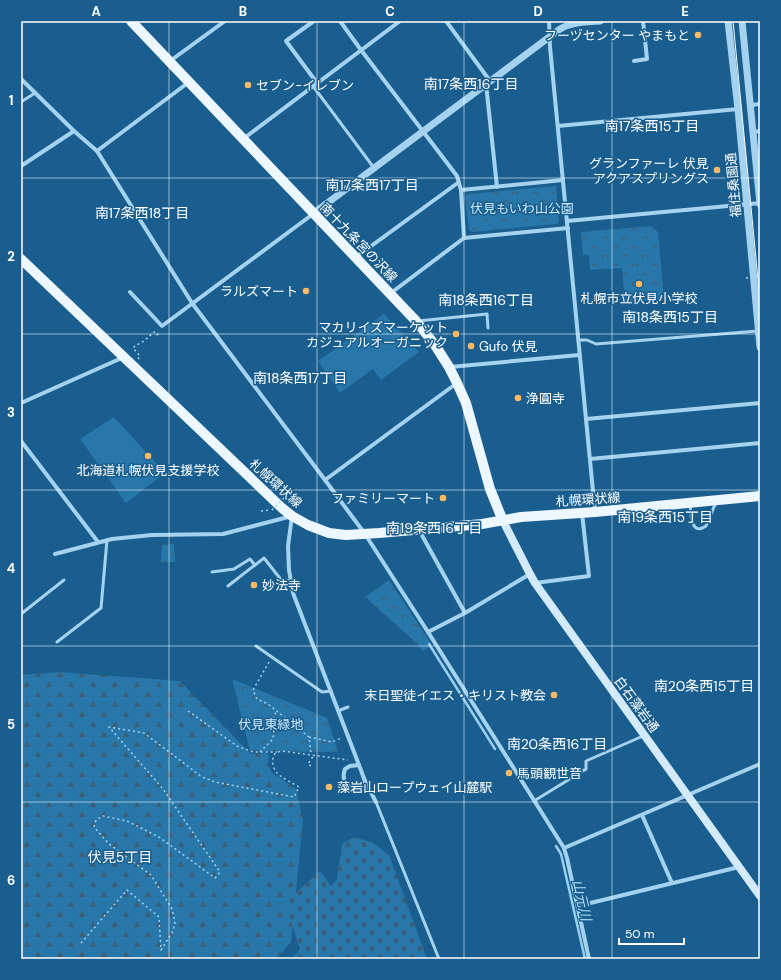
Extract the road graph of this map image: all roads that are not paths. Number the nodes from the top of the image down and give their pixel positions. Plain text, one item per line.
1 (131, 21) edge
2 (225, 21) edge
3 (314, 21) edge
4 (340, 21) edge
5 (400, 21) edge
6 (446, 21) edge
7 (549, 21) edge
8 (600, 21) edge
9 (643, 21) edge
10 (728, 21) edge
11 (742, 21) edge
12 (550, 37) junction
13 (361, 50) junction
14 (634, 61) dead end
15 (170, 62) junction
16 (21, 79) edge
17 (189, 82) junction
18 (488, 82) junction
19 (317, 83) junction
20 (313, 86) junction
21 (35, 93) junction
22 (21, 102) edge
23 (760, 104) edge
24 (751, 105) junction
25 (738, 109) junction
26 (558, 126) junction
27 (74, 131) junction
28 (424, 131) junction
29 (757, 132) edge
30 (243, 139) junction
31 (97, 151) junction
32 (21, 166) edge
33 (374, 168) junction
34 (563, 180) junction
35 (459, 182) junction
36 (497, 187) junction
37 (461, 190) junction
38 (760, 203) edge
39 (747, 204) junction
40 (314, 213) junction
41 (567, 221) junction
42 (568, 228) junction
43 (464, 238) junction
44 (355, 257) junction
45 (21, 258) edge
46 (130, 292) dead end
47 (390, 294) junction
48 (758, 301) edge
49 (192, 303) junction
50 (416, 321) junction
51 (488, 328) dead end
52 (759, 335) edge
53 (578, 340) junction
54 (760, 347) edge
55 (580, 355) junction
56 (124, 356) junction
57 (449, 368) junction
58 (457, 383) junction
59 (21, 403) edge
60 (760, 404) edge
61 (586, 419) junction
62 (21, 441) edge
63 (760, 443) edge
64 (590, 459) junction
65 (325, 480) junction
66 (760, 496) edge
67 (717, 500) junction
68 (690, 503) junction
69 (595, 512) junction
70 (582, 513) junction
71 (292, 516) junction
72 (503, 521) junction
73 (419, 530) junction
74 (364, 534) junction
75 (107, 540) junction
76 (98, 542) junction
77 (55, 554) dead end
78 (255, 565) junction
79 (212, 572) dead end
80 (530, 574) junction
81 (64, 580) dead end
82 (291, 581) junction
83 (536, 583) junction
84 (228, 586) dead end
85 (465, 613) junction
86 (21, 614) edge
87 (428, 632) junction
88 (57, 642) dead end
89 (256, 646) dead end
90 (330, 691) junction
91 (348, 706) dead end
92 (338, 711) junction
93 (645, 735) junction
94 (760, 764) edge
95 (359, 765) junction
96 (365, 781) junction
97 (688, 795) junction
98 (534, 801) junction
99 (376, 802) joint
100 (642, 815) junction
101 (564, 848) junction
102 (739, 867) junction
103 (672, 883) junction
104 (760, 896) edge
105 (578, 906) junction
106 (439, 959) edge
107 (589, 959) edge

1 - 15 main road, 南十九条宮の沢線
2 - 15 street
3 - 19 street
4 - 13 street
5 - 13 street
6 - 18 street
7 - 12 street
8 - 12 street
9 - 14 street
10 - 25 street, 福住桑園通
11 - 24 street, 福住桑園通
12 - 18 street
12 - 26 street
13 - 19 street
13 - 28 street
15 - 17 main road, 南十九条宮の沢線
16 - 21 street
17 - 30 main road, 南十九条宮の沢線
17 - 31 street
18 - 28 street
18 - 36 street
19 - 20 street
20 - 30 street
20 - 33 lane
21 - 22 lane
21 - 27 street
23 - 24 street
24 - 29 street, 福住桑園通
25 - 26 street
25 - 39 street, 福住桑園通
26 - 34 street
27 - 31 street
27 - 32 street
28 - 33 street
28 - 35 street
29 - 38 street, 福住桑園通
30 - 40 main road, 南十九条宮の沢線
31 - 49 street
33 - 40 street
34 - 36 street
34 - 41 street
35 - 37 street
35 - 44 street
36 - 37 street
37 - 43 street
38 - 39 street
39 - 41 street
39 - 48 street, 福住桑園通
40 - 44 main road, 南十九条宮の沢線
40 - 49 street
41 - 42 street
42 - 43 street
42 - 53 street
43 - 47 street
44 - 47 main road, 南十九条宮の沢線
45 - 56 main road, 札幌環状線
46 - 49 street
47 - 50 main road, 南十九条宮の沢線
48 - 52 street, 福住桑園通
49 - 65 street
50 - 51 lane
50 - 57 main road, 南十九条宮の沢線
52 - 53 lane
52 - 54 street, 福住桑園通
53 - 55 street
55 - 57 street
55 - 61 street
56 - 59 street
56 - 71 main road, 札幌環状線
57 - 58 main road, 南十九条宮の沢線
58 - 65 street
58 - 72 main road, 南十九条宮の沢線
60 - 61 street
61 - 64 street
62 - 76 street
63 - 64 street
64 - 69 street
65 - 74 street
66 - 67 main road, 札幌環状線
67 - 68 main road, 札幌環状線
67 - 68 lane
68 - 69 main road, 札幌環状線
69 - 70 main road, 札幌環状線
70 - 72 main road, 札幌環状線
70 - 83 street
71 - 74 main road, 札幌環状線
71 - 75 street
71 - 82 street
72 - 73 main road, 札幌環状線
72 - 80 main road, 白石藻岩通
73 - 74 main road, 札幌環状線
73 - 85 street
74 - 87 street
75 - 76 street
75 - 88 lane
76 - 77 street
78 - 79 lane
78 - 82 lane
78 - 84 lane
80 - 83 main road, 白石藻岩通
80 - 85 street
81 - 86 lane
82 - 90 street
83 - 93 main road, 白石藻岩通
85 - 87 street
87 - 98 street
89 - 90 lane
90 - 92 street
91 - 92 lane
92 - 95 street
93 - 97 main road, 白石藻岩通
93 - 98 lane
94 - 97 street
95 - 96 street
95 - 96 street
96 - 99 street
97 - 100 street
97 - 102 main road, 白石藻岩通
98 - 101 street
99 - 106 lane
100 - 101 street
100 - 103 street
101 - 105 street
102 - 103 street
102 - 104 main road, 白石藻岩通
103 - 105 street
105 - 107 street

